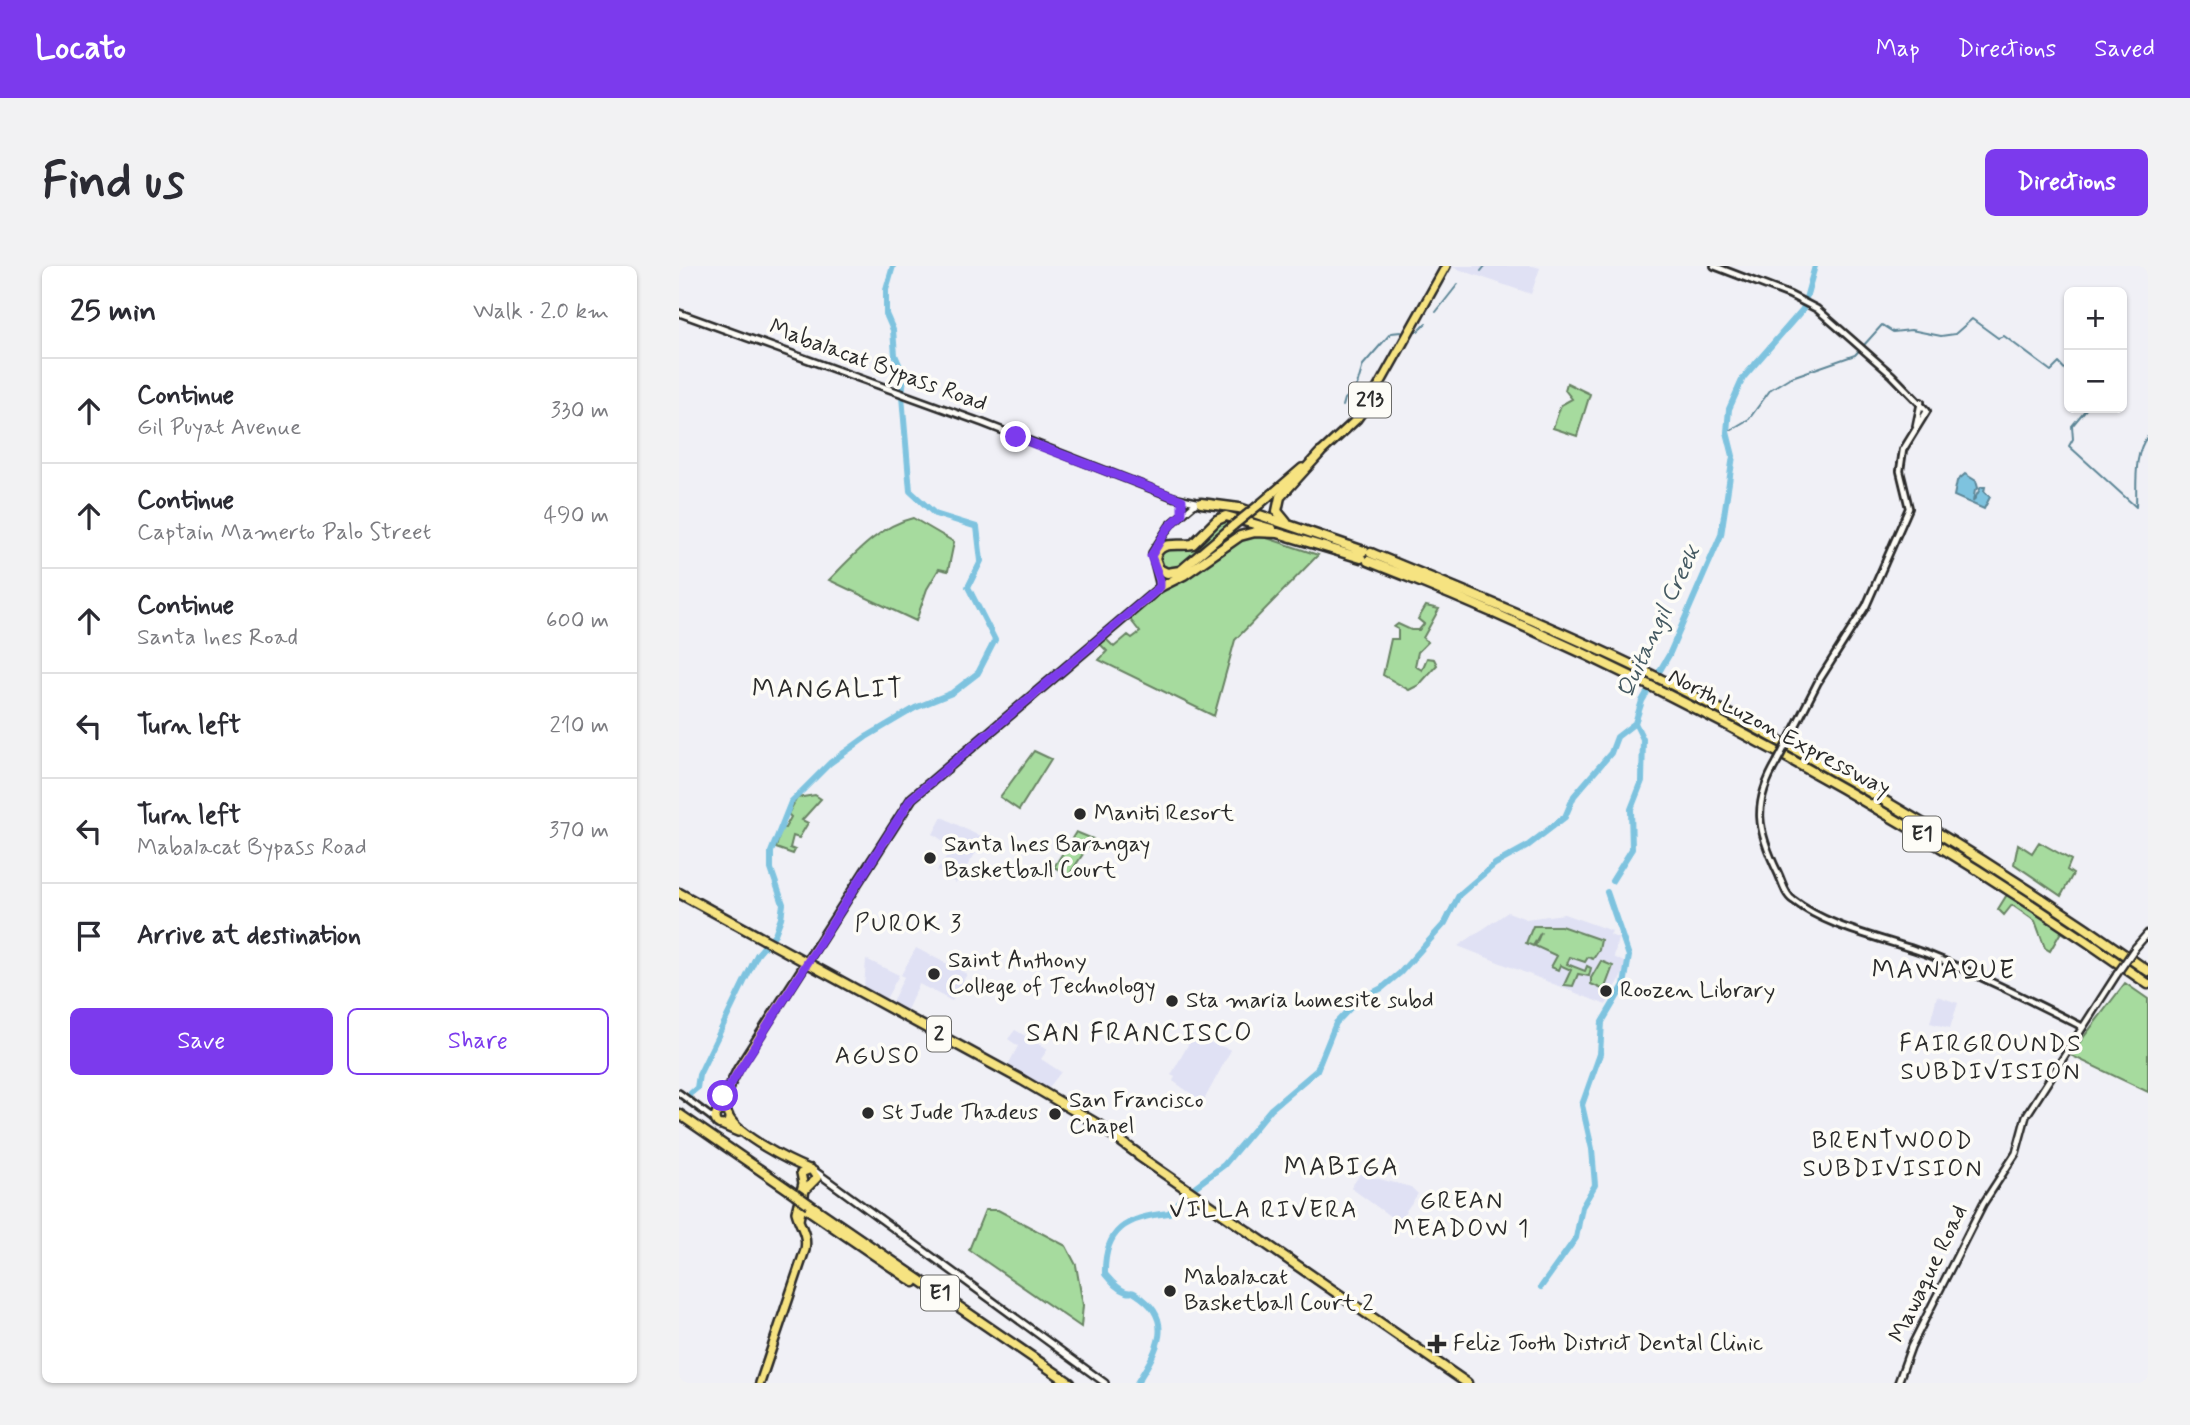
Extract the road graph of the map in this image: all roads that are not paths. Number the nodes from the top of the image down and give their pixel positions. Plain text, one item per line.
1 (1446, 266) edge
2 (1714, 266) edge
3 (679, 313) edge
4 (1320, 453) junction
5 (1182, 500) junction
6 (1198, 503) junction
7 (1232, 507) junction
8 (1182, 514) junction
9 (1288, 524) junction
10 (1292, 536) junction
11 (1164, 539) dead end
12 (1155, 548) junction
13 (1366, 556) junction
14 (1179, 570) junction
15 (1159, 588) junction
16 (679, 893) edge
17 (2148, 933) edge
18 (806, 961) junction
19 (2148, 971) edge
20 (2148, 984) edge
21 (2083, 1027) junction
22 (679, 1093) edge
23 (721, 1101) junction
24 (679, 1114) edge
25 (727, 1114) junction
26 (714, 1117) junction
27 (679, 1120) edge
28 (703, 1133) junction
29 (812, 1170) junction
30 (801, 1180) junction
31 (828, 1182) junction
32 (814, 1183) junction
33 (808, 1206) junction
34 (798, 1217) junction
35 (760, 1383) edge
36 (1061, 1383) edge
37 (1070, 1383) edge
38 (1105, 1383) edge
39 (1467, 1383) edge
40 (1898, 1383) edge

1 - 4 main road, 213
2 - 21 street, bridge
3 - 5 main road, Mabalacat Bypass Road
4 - 9 highway
4 - 14 main road, 213, bridge
5 - 6 main road, Mabalacat Bypass Road
5 - 8 main road
6 - 7 highway, North Luzon Expressway
6 - 8 main road
6 - 11 main road
7 - 9 highway, North Luzon Expressway
7 - 12 highway
8 - 12 main road
9 - 13 highway, North Luzon Expressway / E1
10 - 13 highway, North Luzon Expressway / E1
10 - 14 highway
10 - 15 highway
12 - 15 main road
13 - 19 highway, North Luzon Expressway / E1
13 - 20 highway, North Luzon Expressway / E1
14 - 15 main road, 213
15 - 18 main road, 213
16 - 18 highway, 2
17 - 21 main road, Mawaque Road, bridge
18 - 23 main road, 213
18 - 39 highway, 2
21 - 40 main road, Mawaque Road
22 - 26 street
23 - 25 main road
23 - 26 main road, 213
24 - 28 highway, E1
25 - 26 main road
25 - 26 main road
25 - 29 main road
26 - 30 main road
27 - 28 highway, E1
28 - 33 highway, E1
29 - 30 main road
29 - 31 main road
29 - 32 main road
30 - 32 main road
30 - 34 main road
31 - 32 main road
31 - 38 main road
32 - 34 main road
33 - 36 highway, E1
33 - 37 highway, E1
34 - 35 main road

